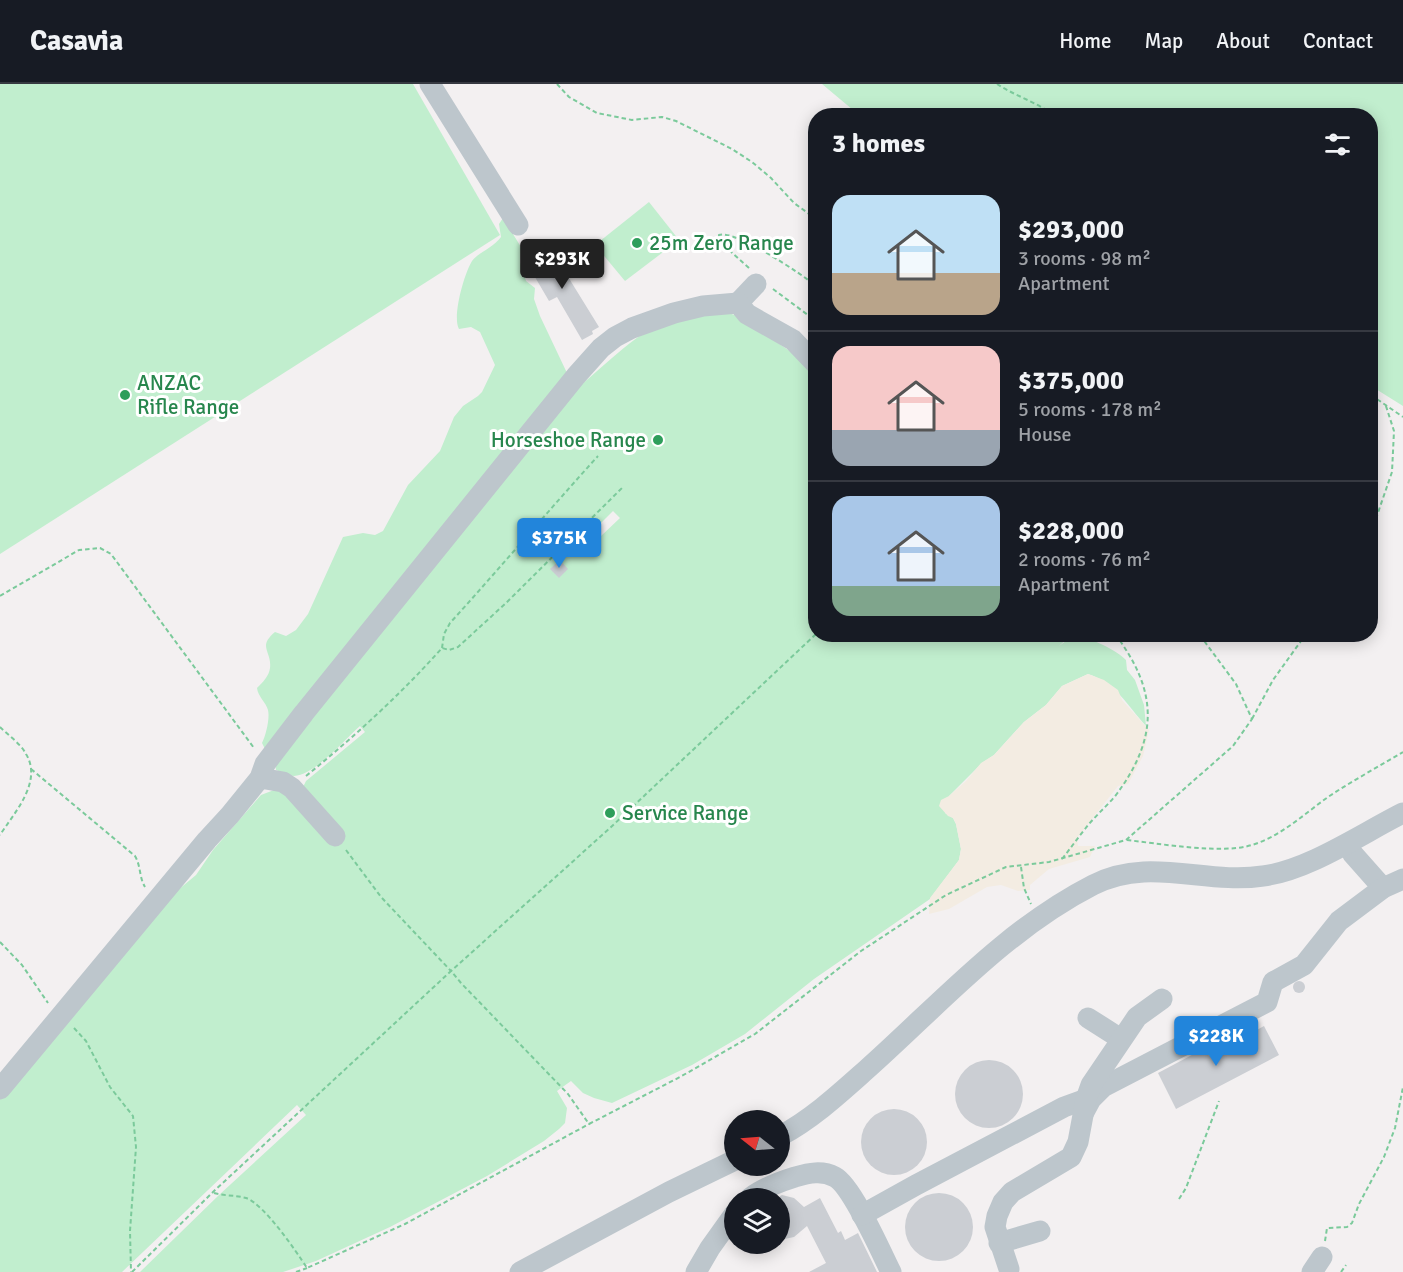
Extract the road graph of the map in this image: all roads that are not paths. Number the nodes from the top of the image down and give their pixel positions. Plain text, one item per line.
1 (430, 84) edge
2 (518, 225) dead end
3 (756, 284) road end
4 (738, 303) junction
5 (808, 356) edge
6 (262, 771) junction
7 (1403, 813) edge
8 (335, 836) road end
9 (1352, 853) dead end
10 (1403, 879) edge
11 (1383, 888) junction
12 (1162, 999) dead end
13 (1088, 1018) dead end
14 (1121, 1039) junction
15 (0, 1089) edge
16 (1085, 1106) junction
17 (790, 1131) edge
18 (724, 1166) edge
19 (768, 1188) edge
20 (862, 1215) junction
21 (724, 1228) edge
22 (1040, 1231) dead end
23 (999, 1243) junction
24 (1011, 1271) edge
25 (520, 1272) edge
26 (696, 1272) edge
27 (891, 1272) edge

1 - 2 lane
3 - 4 lane
4 - 5 lane
4 - 6 lane
6 - 8 lane
6 - 15 lane
7 - 17 lane
9 - 11 lane
10 - 11 lane
11 - 16 lane
12 - 14 lane
13 - 14 lane
14 - 16 lane
16 - 20 lane
16 - 23 lane
18 - 25 lane
19 - 20 lane
20 - 27 lane
21 - 26 lane
22 - 23 lane
23 - 24 lane

